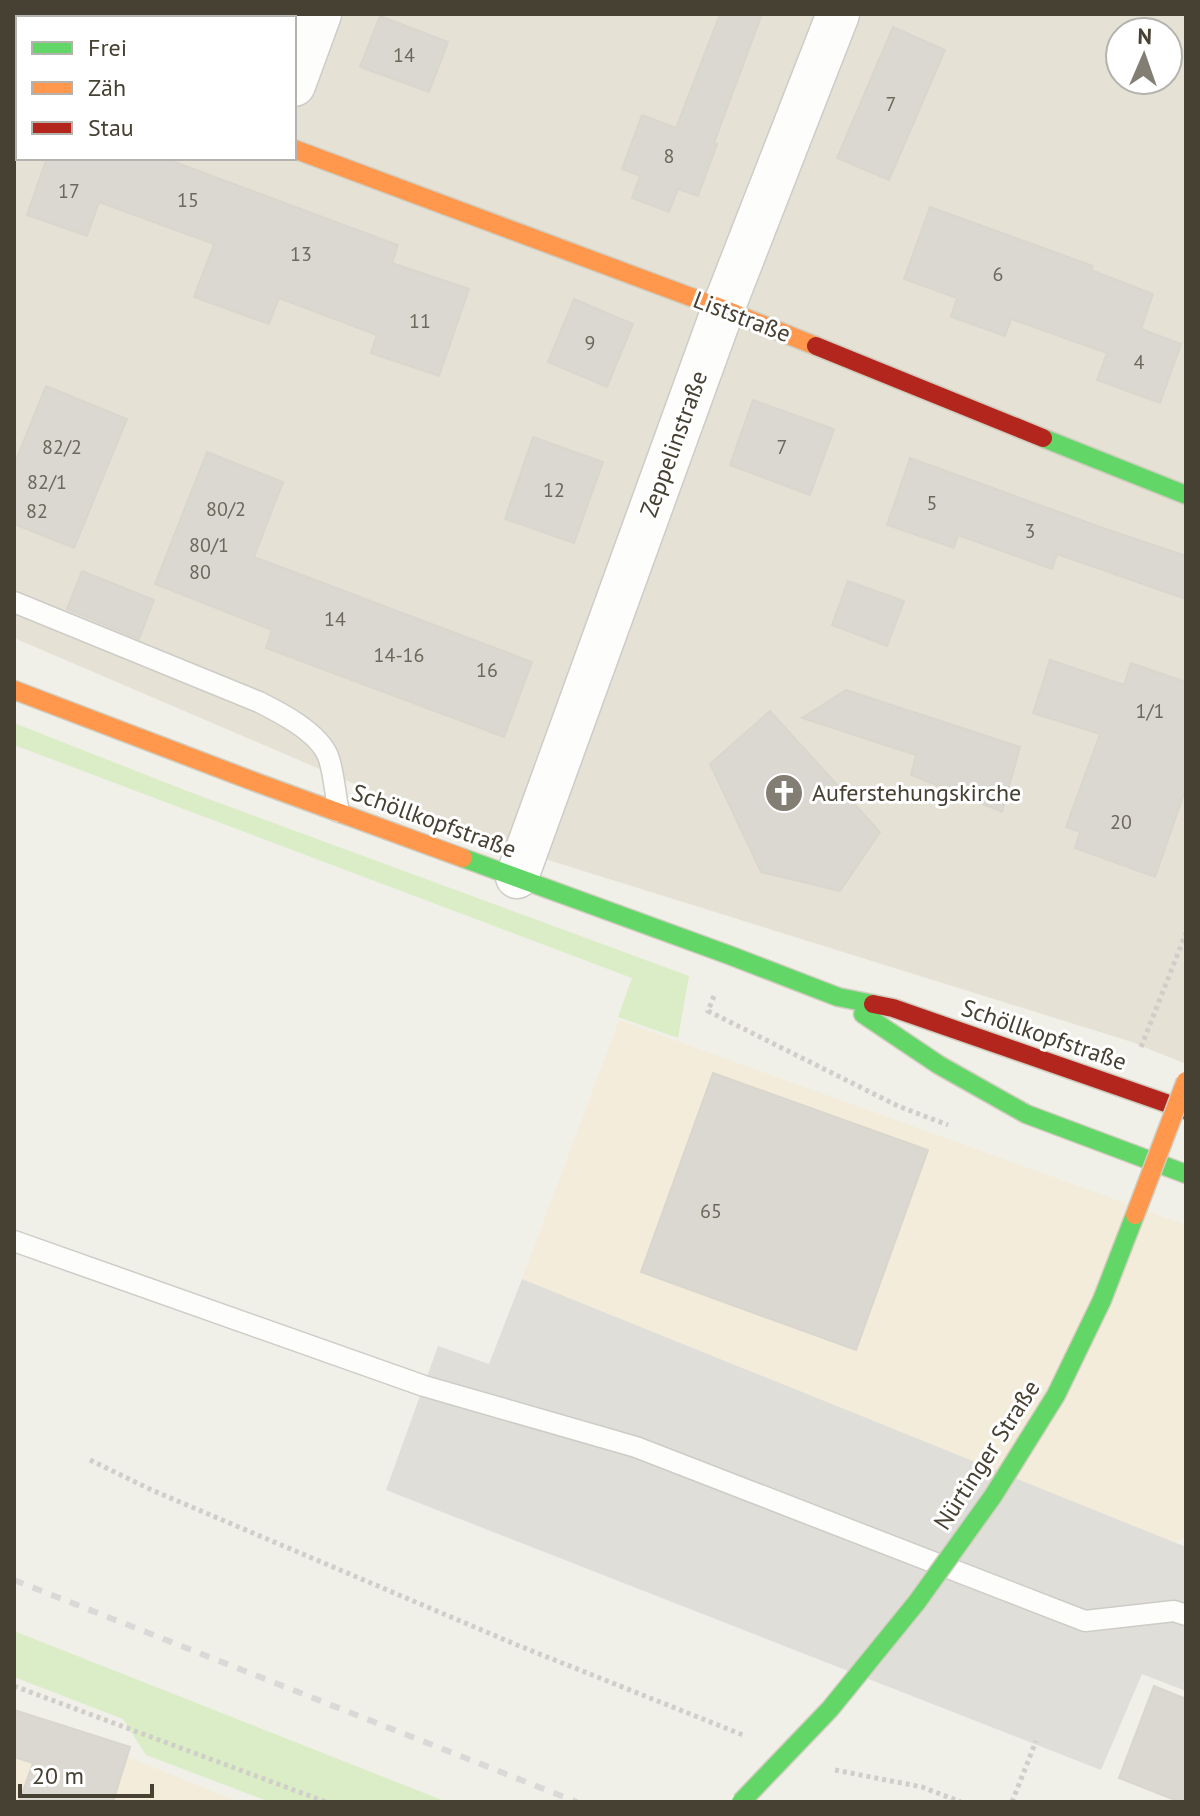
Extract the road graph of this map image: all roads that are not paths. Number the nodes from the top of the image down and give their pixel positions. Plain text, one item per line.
1 (320, 14) edge
2 (838, 14) edge
3 (296, 80) edge
4 (296, 150) edge
5 (723, 309) junction
6 (1186, 495) edge
7 (14, 602) edge
8 (14, 690) edge
9 (339, 812) junction
10 (517, 877) junction
11 (838, 997) junction
12 (1186, 1081) edge
13 (1186, 1110) edge
14 (1186, 1174) edge
15 (14, 1241) edge
16 (1186, 1615) edge
17 (741, 1802) edge

1 - 3 street
2 - 5 street, Zeppelinstraße
4 - 5 main road, Liststraße
5 - 6 main road, Liststraße
5 - 10 street, Zeppelinstraße
7 - 9 lane
8 - 9 main road, Schöllkopfstraße
9 - 10 main road, Schöllkopfstraße
10 - 11 main road, Schöllkopfstraße
11 - 13 main road, Schöllkopfstraße
11 - 14 main road, Schöllkopfstraße
12 - 17 main road, Nürtinger Straße, bridge
15 - 16 lane

